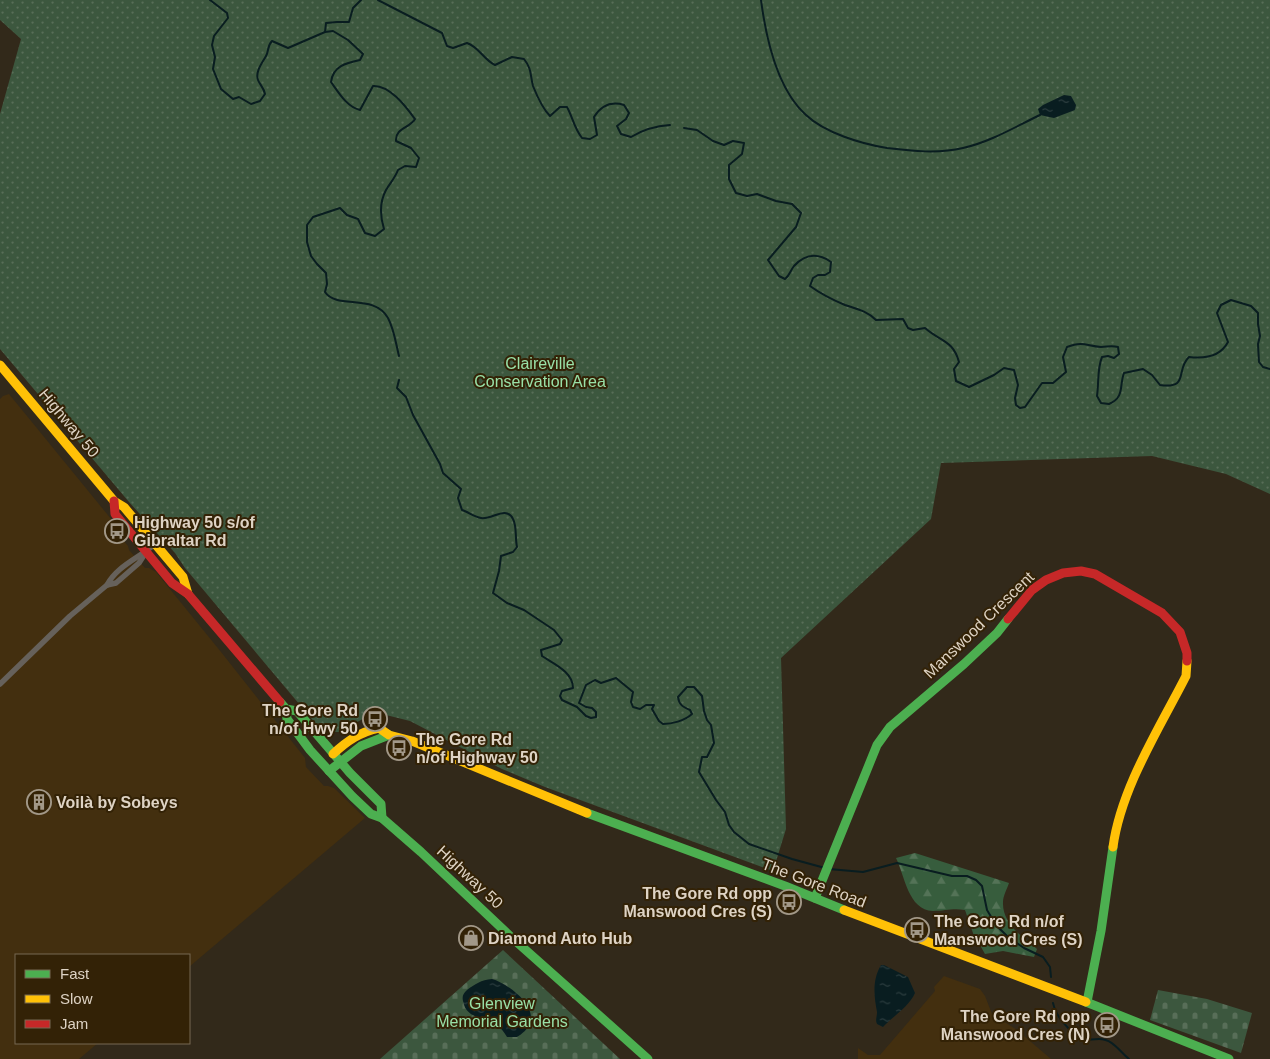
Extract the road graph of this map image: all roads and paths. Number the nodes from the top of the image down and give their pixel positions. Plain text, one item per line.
1 (0, 365) edge
2 (114, 501) junction
3 (155, 544) junction
4 (146, 552) junction
5 (188, 594) junction
6 (0, 684) edge
7 (286, 708) junction
8 (389, 735) junction
9 (333, 754) junction
10 (340, 762) junction
11 (329, 771) junction
12 (382, 818) junction
13 (816, 898) junction
14 (1087, 1002) junction
15 (648, 1059) edge
16 (1229, 1059) edge

1 - 2 main road, Highway 50
2 - 3 main road, Highway 50
2 - 4 main road, Highway 50
3 - 4 street
3 - 5 main road, Highway 50
4 - 5 main road, Highway 50
4 - 6 street
5 - 7 main road, Highway 50
7 - 9 main road, Highway 50
7 - 11 main road, Highway 50
8 - 9 main road, The Gore Road
8 - 10 main road
8 - 13 main road, The Gore Road
9 - 10 main road, Highway 50
10 - 11 main road
10 - 12 main road, Highway 50
11 - 12 main road, Highway 50
12 - 15 main road, Highway 50
13 - 14 main road, The Gore Road
13 - 14 main road, Manswood Crescent
14 - 16 main road, The Gore Road

